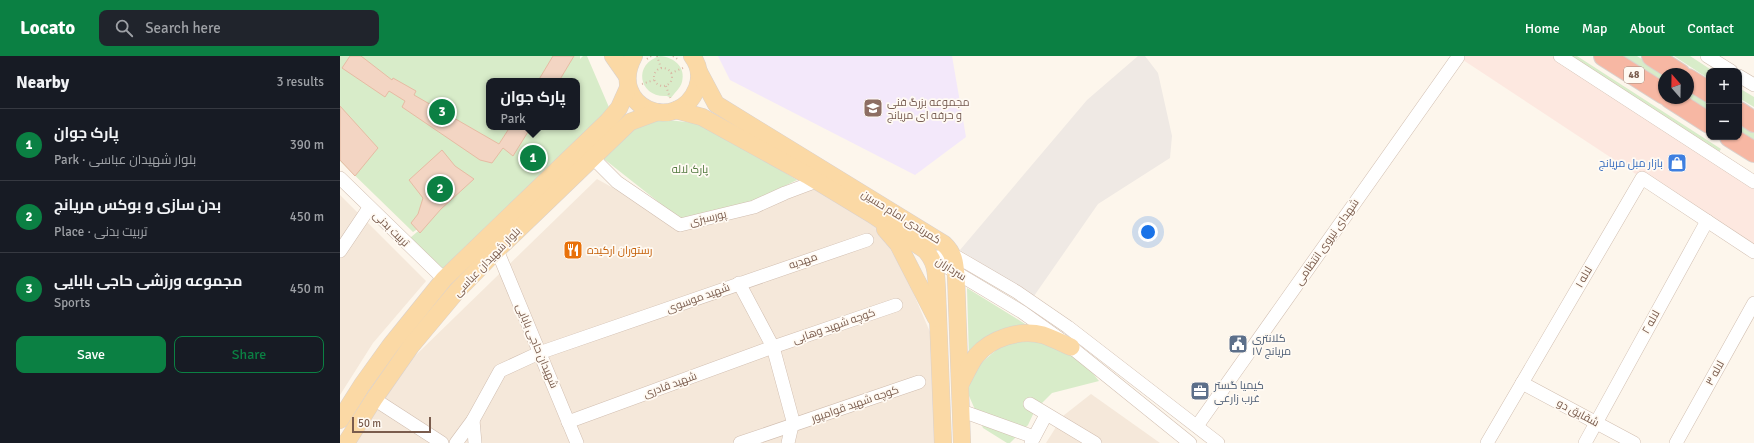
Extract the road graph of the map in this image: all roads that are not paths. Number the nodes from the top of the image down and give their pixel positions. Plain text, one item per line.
1 (613, 56) edge
2 (1560, 56) edge
3 (1604, 56) edge
4 (1652, 56) edge
5 (1707, 56) edge
6 (1458, 58) dead end
7 (638, 59) edge
8 (690, 67) edge
9 (1671, 68) edge
10 (1727, 68) edge
11 (1742, 78) edge
12 (632, 83) junction
13 (1694, 83) edge
14 (1754, 85) edge
15 (1658, 90) edge
16 (1706, 90) edge
17 (668, 104) junction
18 (1679, 104) edge
19 (1742, 114) edge
20 (1706, 121) edge
21 (1754, 122) edge
22 (1735, 140) edge
23 (1754, 152) edge
24 (592, 157) junction
25 (340, 178) edge
26 (817, 181) junction
27 (1754, 182) edge
28 (369, 208) junction
29 (873, 215) junction
30 (1707, 221) junction
31 (868, 240) dead end
32 (497, 250) junction
33 (340, 251) edge
34 (1754, 252) edge
35 (952, 254) junction
36 (932, 258) junction
37 (956, 272) junction
38 (444, 279) junction
39 (739, 283) junction
40 (457, 291) junction
41 (1754, 303) edge
42 (896, 305) dead end
43 (939, 326) junction
44 (773, 347) junction
45 (1071, 347) junction
46 (539, 353) junction
47 (919, 382) dead end
48 (961, 383) junction
49 (1522, 383) junction
50 (374, 399) junction
51 (1030, 404) dead end
52 (962, 411) junction
53 (1046, 415) junction
54 (340, 420) edge
55 (473, 420) junction
56 (568, 422) junction
57 (1596, 423) junction
58 (1197, 426) junction
59 (791, 427) junction
60 (1032, 440) edge
61 (346, 443) edge
62 (442, 443) edge
63 (456, 443) edge
64 (475, 443) edge
65 (577, 443) edge
66 (740, 443) edge
67 (788, 443) edge
68 (942, 443) edge
69 (962, 443) edge
70 (1095, 443) edge
71 (1190, 443) edge
72 (1218, 443) edge
73 (1487, 443) edge
74 (1585, 443) edge
75 (1634, 443) edge
76 (1676, 443) edge

1 - 12 main road
2 - 27 street
3 - 15 highway, 48
4 - 9 highway, 48
5 - 10 street
6 - 58 street, شهدای نیروی انتظامی
7 - 12 main road, بلوار شهیدان عباسی
8 - 17 main road, بلوار شهیدان عباسی
8 - 35 main road, کمربندی امام حسین
11 - 14 street
12 - 17 main road, کمربندی امام حسین
12 - 38 main road, بلوار شهیدان عباسی
13 - 16 highway
17 - 24 main road, بلوار شهیدان عباسی
17 - 26 main road, کمربندی امام حسین
18 - 20 highway
19 - 21 highway
22 - 23 highway
24 - 26 street, پورسبزی
24 - 32 main road, بلوار شهیدان عباسی
25 - 28 street, تربیت بدنی
26 - 29 main road, کمربندی امام حسین
28 - 33 street
28 - 38 street, تربیت بدنی
29 - 36 main road, کمربندی امام حسین
29 - 43 main road
30 - 34 street
30 - 49 street, لاله ۱
30 - 57 street, لاله ۲
31 - 39 street, مهدیه
32 - 40 main road, بلوار شهیدان عباسی
32 - 46 street, شهیدان حاجی بابایی
35 - 36 street, سرداران
35 - 37 main road
35 - 58 street, سرداران
36 - 37 street, سرداران
36 - 43 main road, کمربندی امام حسین
37 - 45 street, سرداران
37 - 48 main road
38 - 40 main road
38 - 54 main road, بلوار شهیدان عباسی
39 - 44 street, شهید موسوی
39 - 46 street, شهید موسوی
40 - 50 main road, بلوار شهیدان عباسی
41 - 76 street, لاله ۳
42 - 44 street, کوچه شهید وهابی
43 - 68 main road, کمربندی امام حسین
44 - 56 street, شهید قادری
44 - 59 street, شهید موسوی
45 - 48 main road
45 - 71 street, سرداران
46 - 55 street, شهید موسوی
46 - 56 street, شهیدان حاجی بابایی
47 - 59 street, کوچه شهید قوامپور
48 - 52 main road
49 - 57 street, شقایق دو
49 - 73 street, لاله ۱
50 - 61 main road, بلوار شهیدان عباسی
50 - 62 street
51 - 53 street
52 - 60 street
52 - 69 main road
53 - 60 street
53 - 70 street
55 - 63 street, شهید موسوی
55 - 64 street
56 - 65 street, شهیدان حاجی بابایی
57 - 74 street, لاله ۲
57 - 75 street, شقایق دو
58 - 72 street, سرداران
59 - 66 street, کوچه شهید قوامپور
59 - 67 street, شهید موسوی

